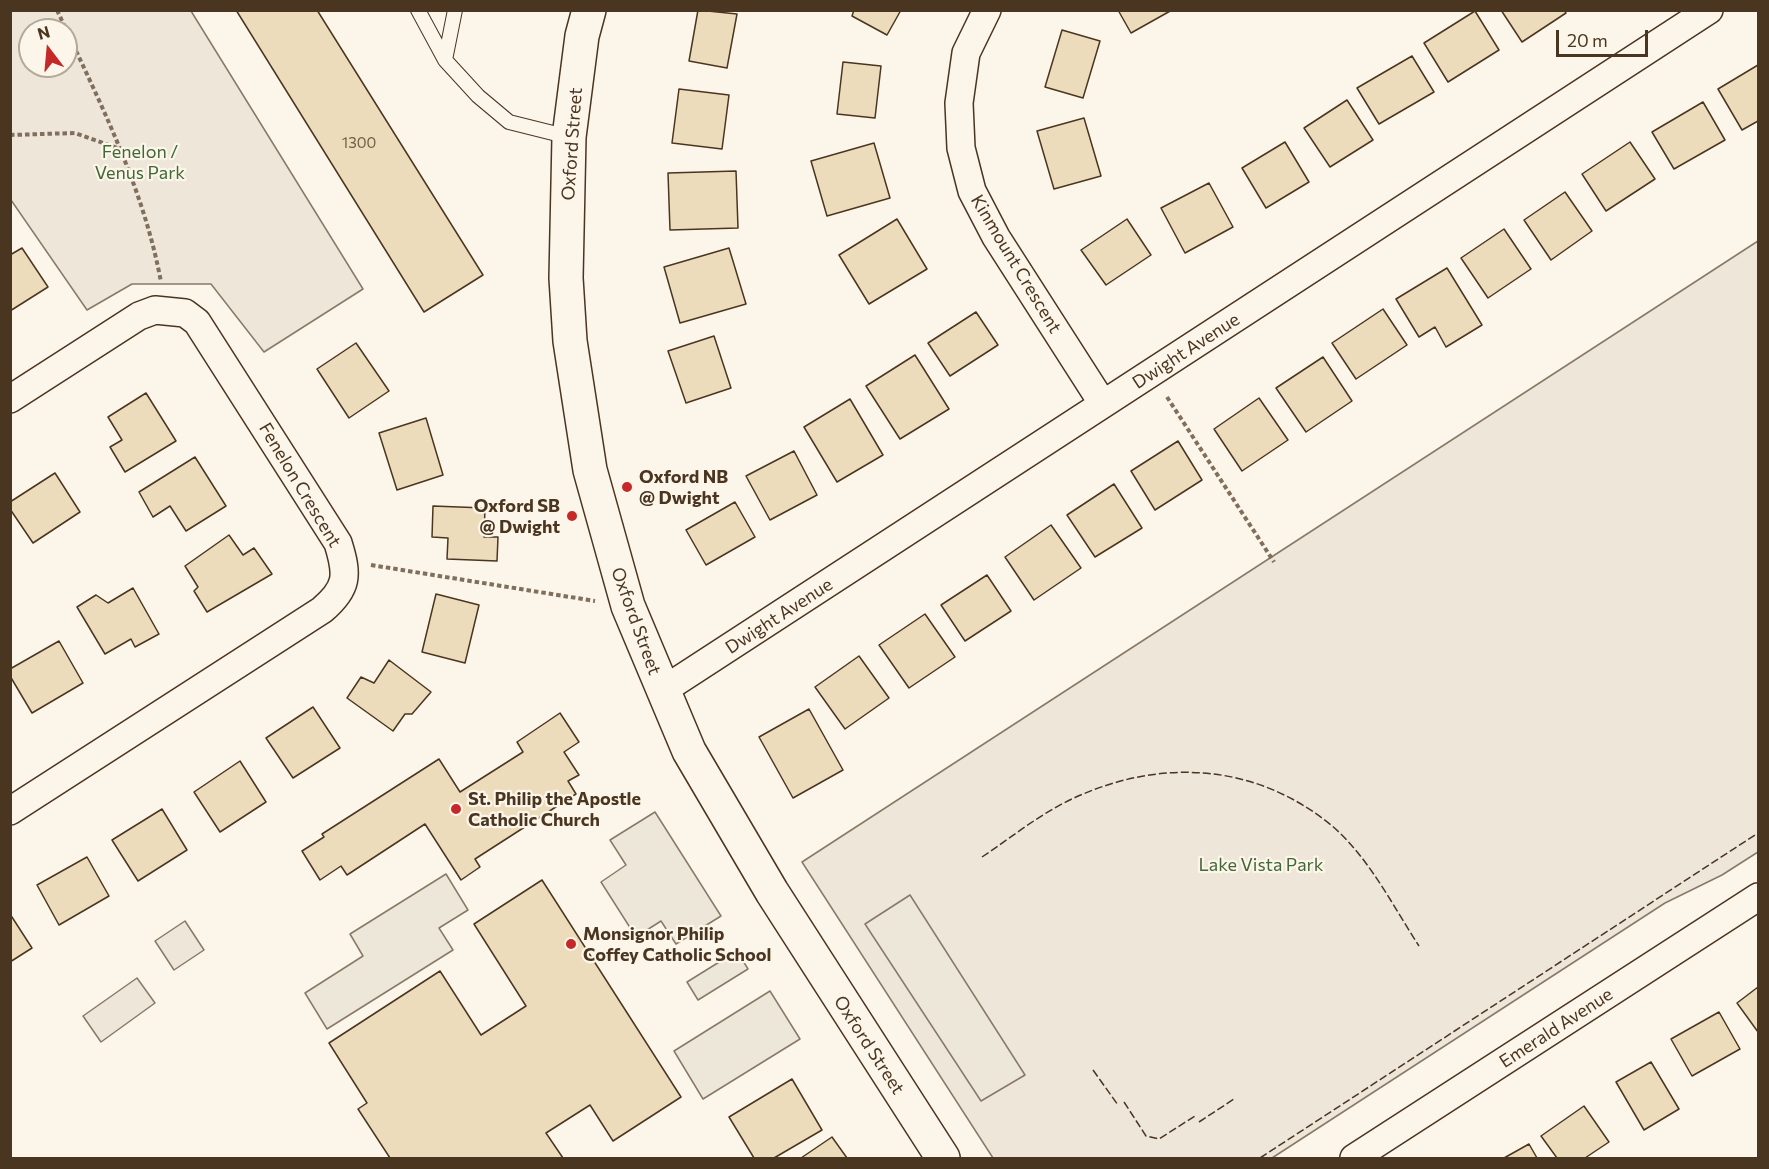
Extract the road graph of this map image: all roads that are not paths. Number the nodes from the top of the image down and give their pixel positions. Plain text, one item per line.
1 (418, 10) edge
2 (456, 10) edge
3 (589, 10) edge
4 (987, 10) edge
5 (1709, 10) edge
6 (445, 60) junction
7 (569, 137) junction
8 (10, 399) edge
9 (1103, 404) junction
10 (662, 690) junction
11 (10, 811) edge
12 (1758, 897) edge
13 (943, 1158) edge
14 (1354, 1158) edge

1 - 6 lane
2 - 6 lane
3 - 7 street, Oxford Street
4 - 9 street, Kinmount Crescent
5 - 9 street, Dwight Avenue
6 - 7 lane
7 - 10 street, Oxford Street
8 - 11 street, Fenelon Crescent
9 - 10 street, Dwight Avenue
10 - 13 street, Oxford Street
12 - 14 street, Emerald Avenue

